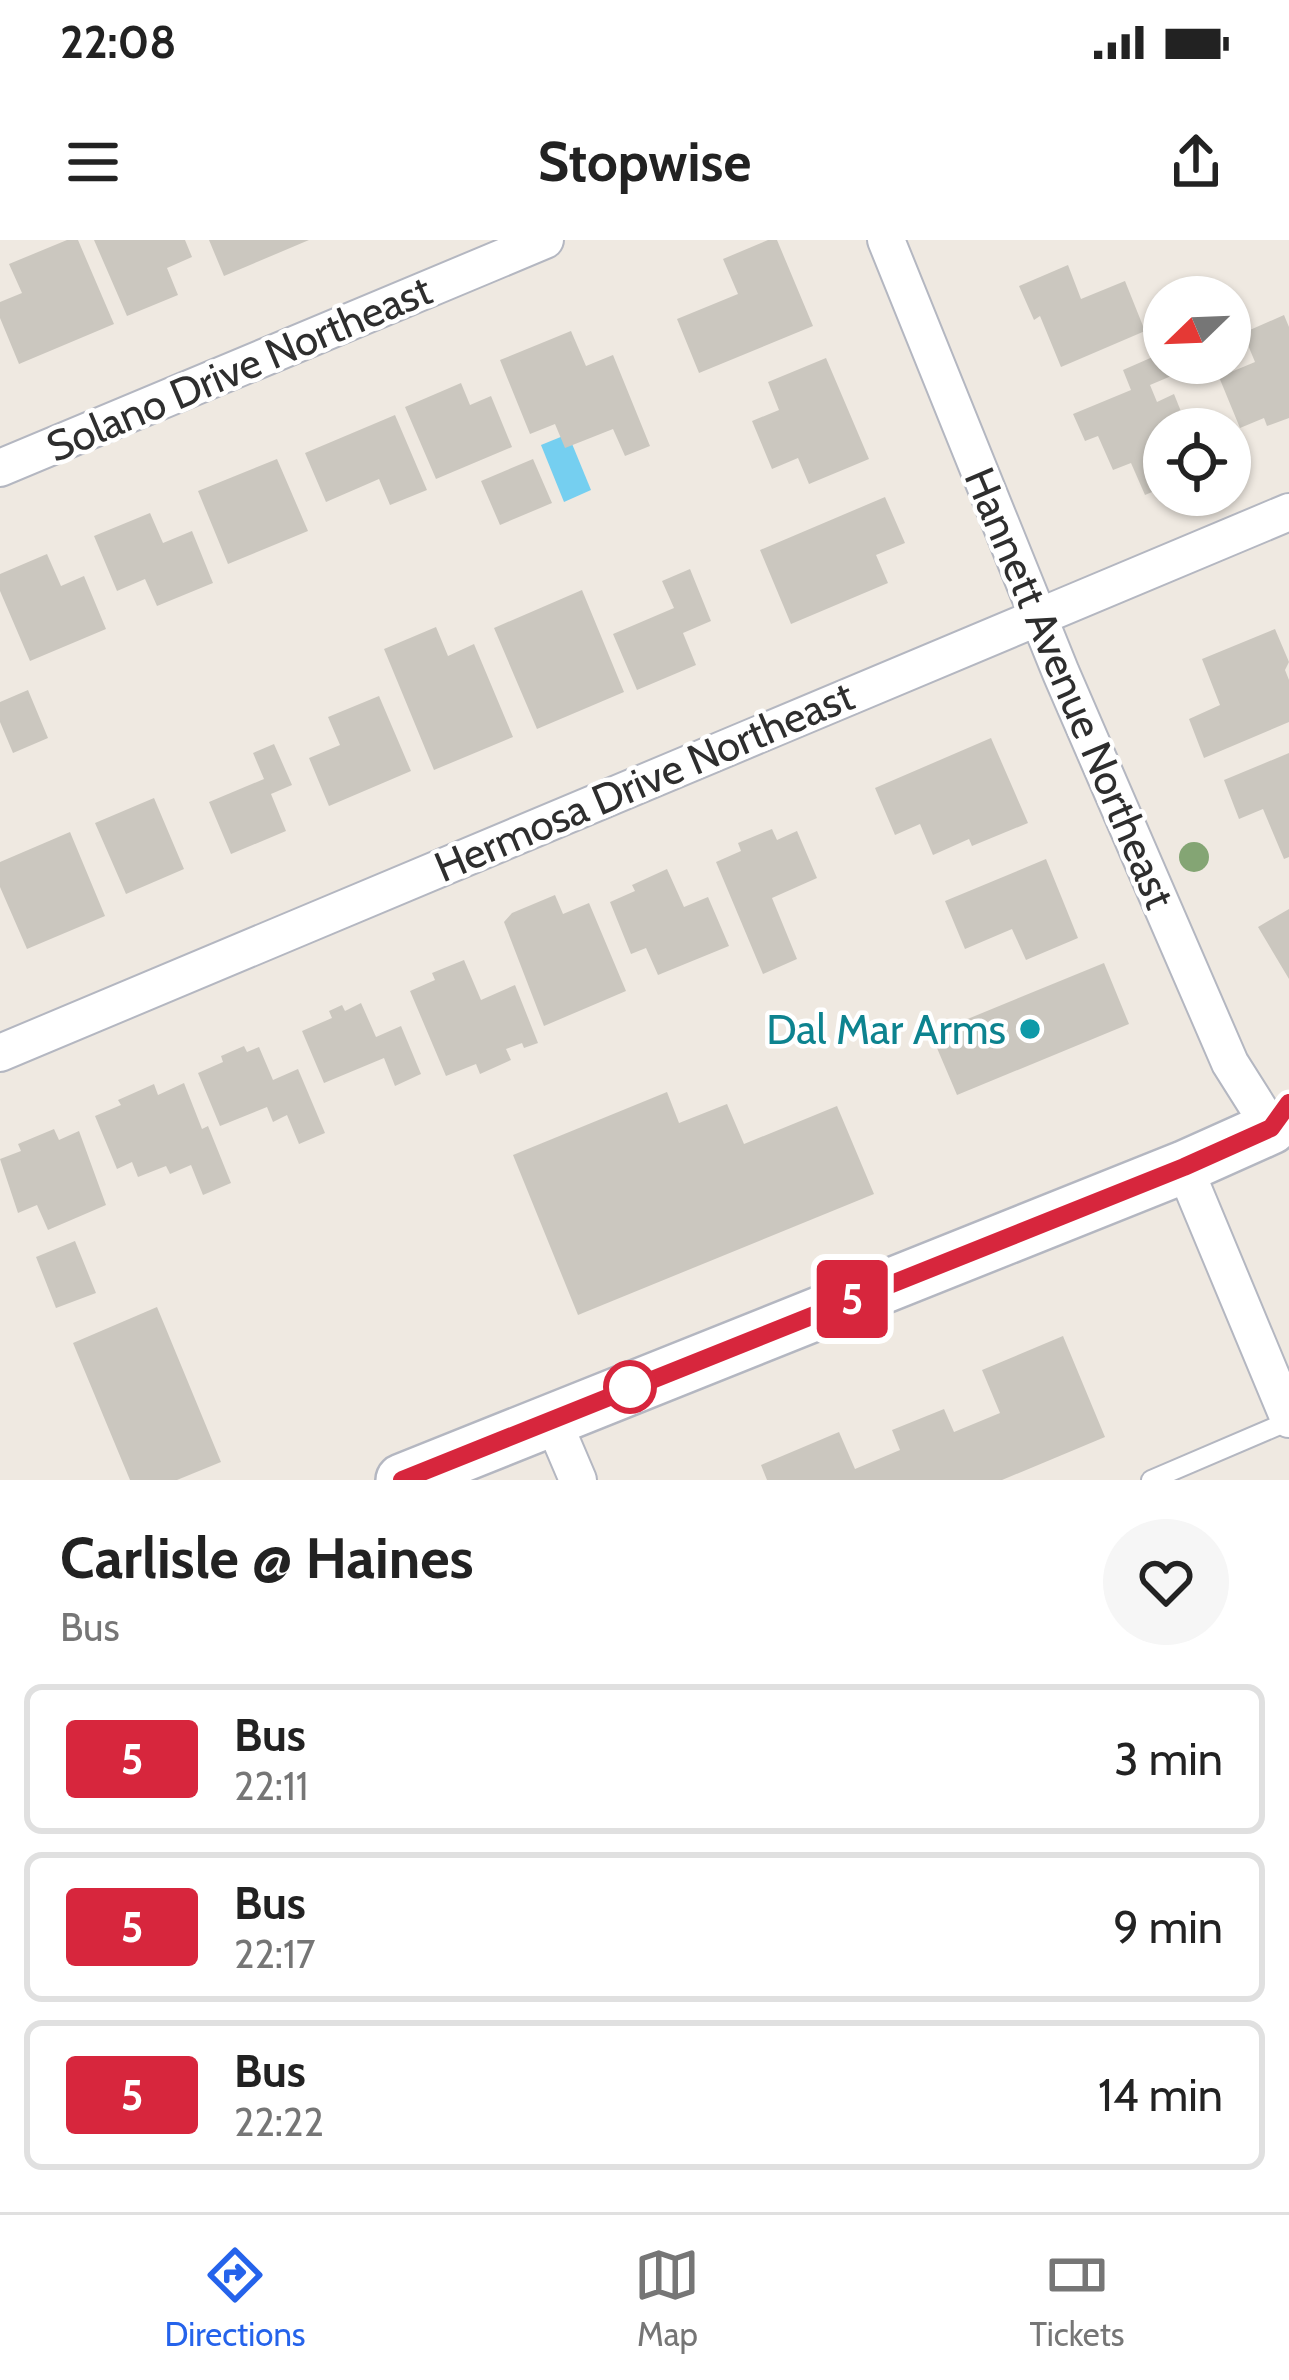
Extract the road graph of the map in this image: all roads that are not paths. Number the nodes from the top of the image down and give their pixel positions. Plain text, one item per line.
1 (545, 240) edge
2 (886, 240) edge
3 (0, 468) edge
4 (1289, 512) edge
5 (1036, 616) junction
6 (0, 1053) edge
7 (1283, 1120) edge
8 (1184, 1167) junction
9 (552, 1419) junction
10 (1289, 1420) edge
11 (402, 1480) edge
12 (578, 1480) edge
13 (1150, 1480) edge

1 - 3 street, Solano Drive Northeast
2 - 5 street, Hannett Avenue Northeast
4 - 5 street, Hermosa Drive Northeast
5 - 6 street, Hermosa Drive Northeast
5 - 7 street, Hannett Avenue Northeast
7 - 8 main road
8 - 9 main road
8 - 10 street
9 - 11 main road
9 - 12 street
10 - 13 lane

